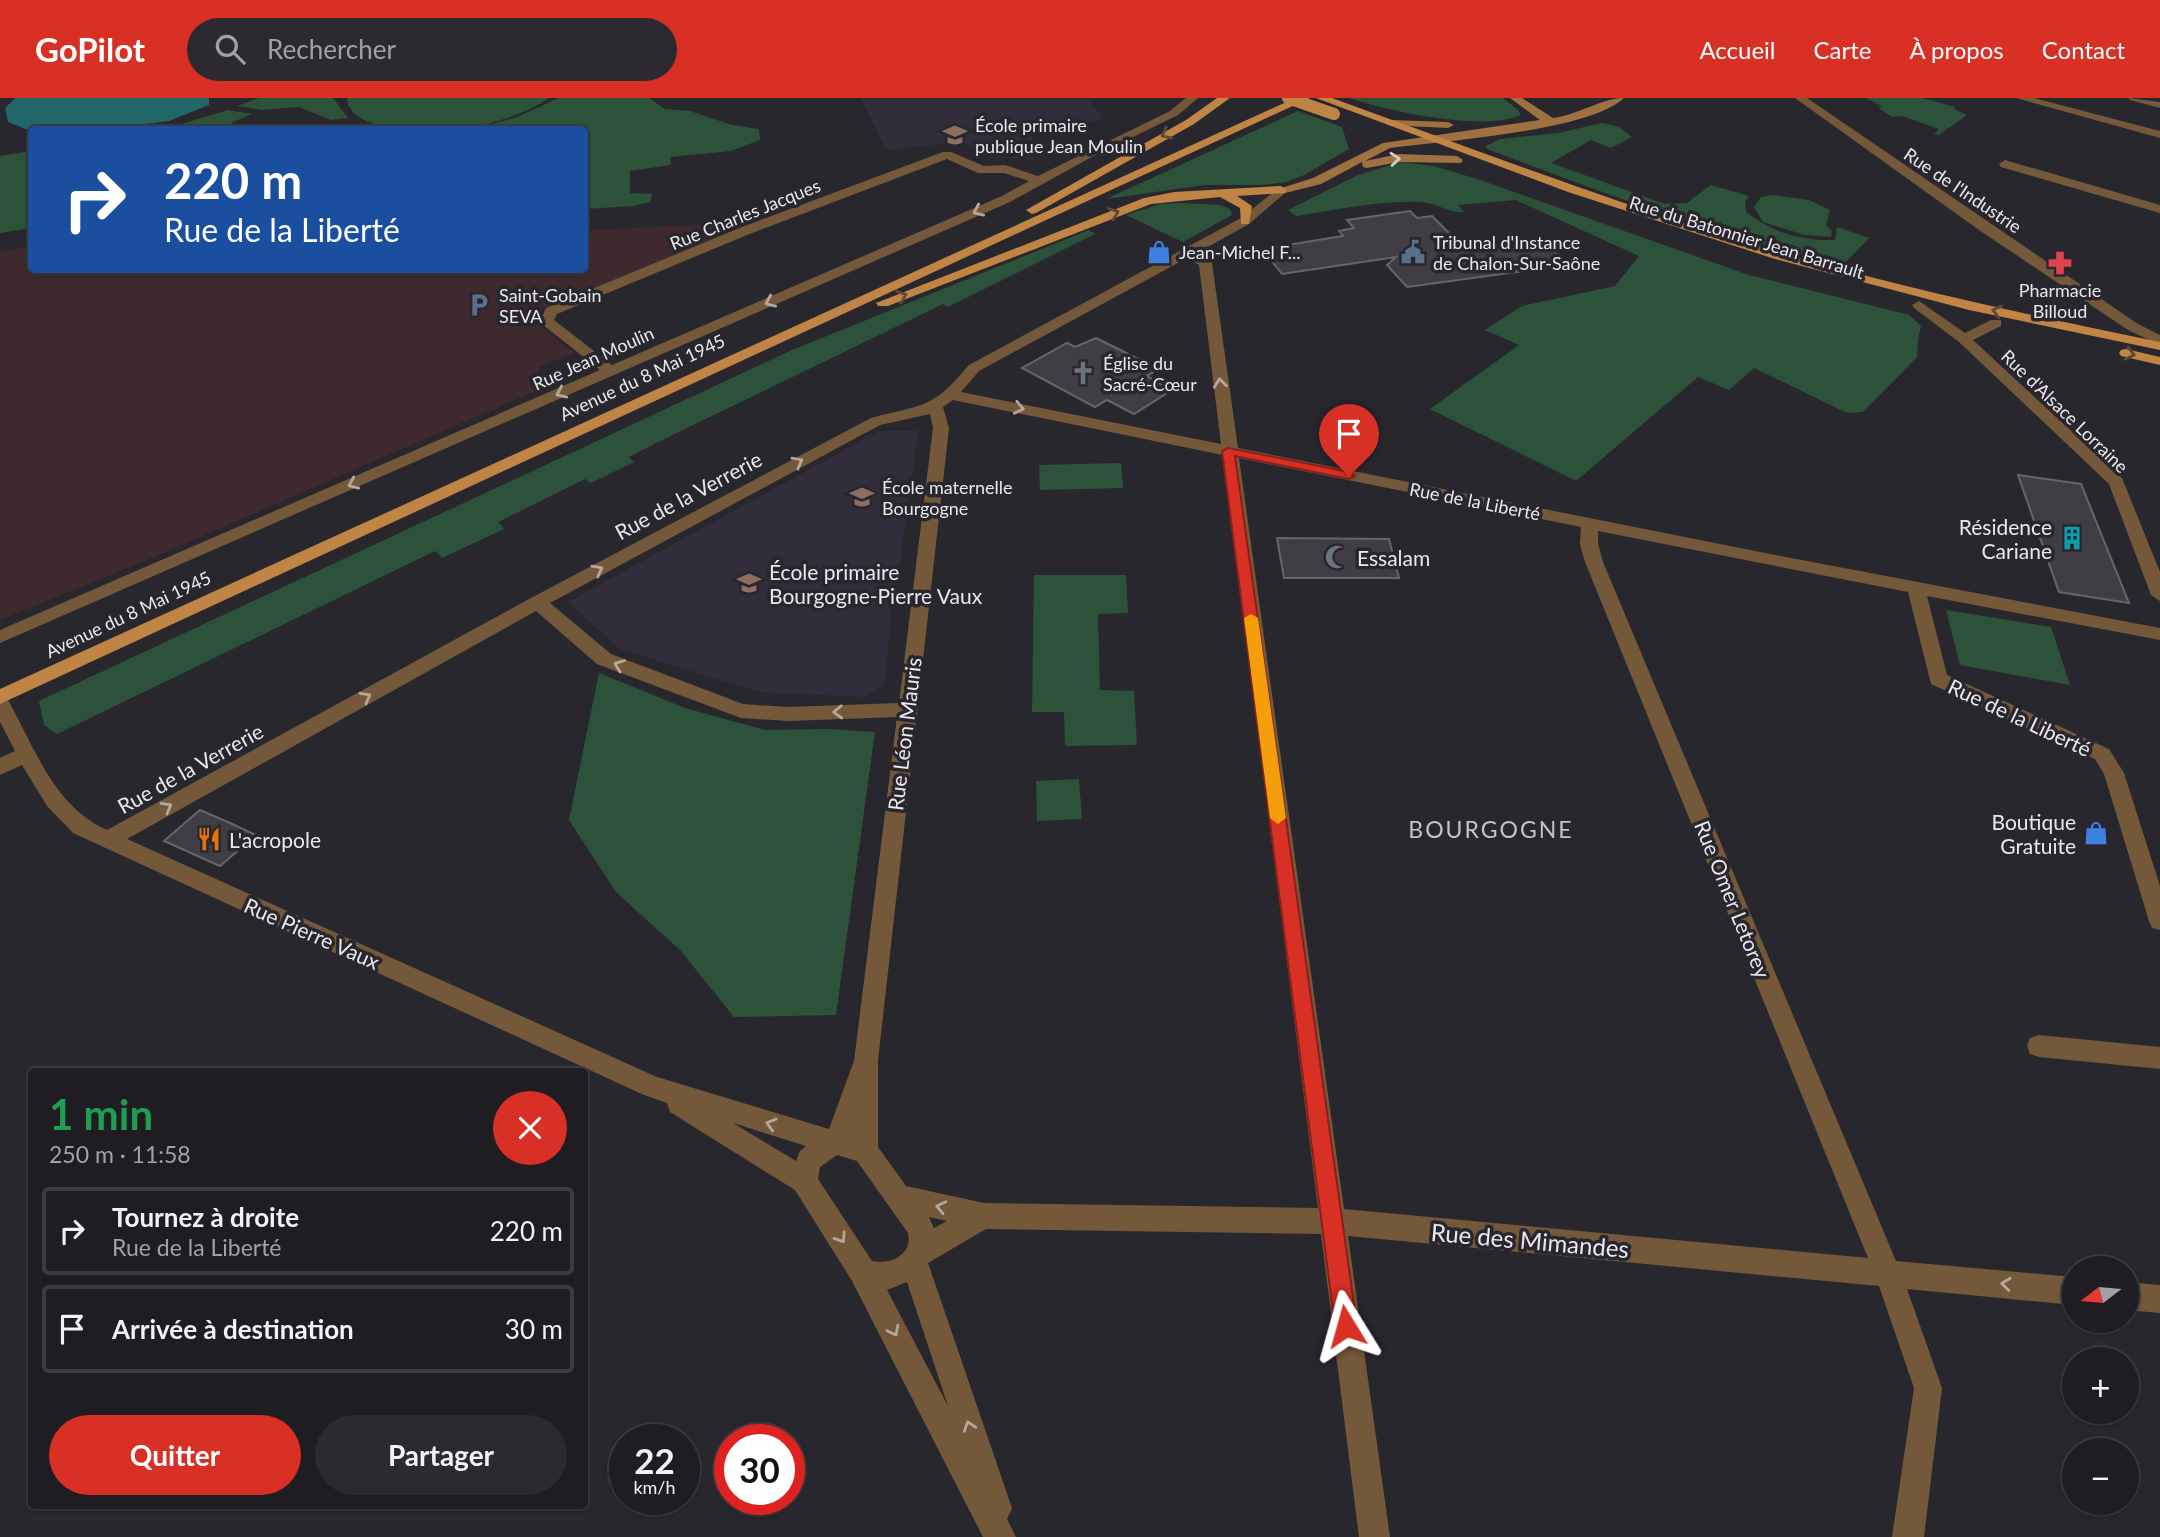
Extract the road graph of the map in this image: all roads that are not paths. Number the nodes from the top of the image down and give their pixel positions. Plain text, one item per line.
1 (1193, 98) edge
2 (1224, 98) edge
3 (1289, 98) edge
4 (1304, 98) edge
5 (1322, 98) edge
6 (1515, 98) edge
7 (1619, 98) edge
8 (1800, 98) edge
9 (2021, 98) edge
10 (2134, 98) edge
11 (2160, 104) edge
12 (1551, 122) junction
13 (1391, 123) junction
14 (2160, 135) edge
15 (1432, 137) junction
16 (1407, 141) junction
17 (1457, 160) junction
18 (2005, 164) dead end
19 (1334, 172) junction
20 (1040, 181) junction
21 (1281, 190) junction
22 (1218, 192) junction
23 (2160, 209) edge
24 (1245, 221) junction
25 (1188, 253) junction
26 (920, 273) junction
27 (1919, 305) junction
28 (2107, 310) junction
29 (1996, 323) junction
30 (2090, 331) junction
31 (1964, 339) junction
32 (2160, 343) edge
33 (2160, 361) edge
34 (723, 363) junction
35 (611, 371) junction
36 (952, 395) junction
37 (936, 408) junction
38 (1228, 451) junction
39 (1590, 524) junction
40 (1916, 589) junction
41 (2160, 595) edge
42 (537, 602) junction
43 (2160, 634) edge
44 (0, 637) edge
45 (0, 696) edge
46 (0, 704) edge
47 (906, 710) junction
48 (26, 755) junction
49 (0, 766) edge
50 (107, 840) junction
51 (2160, 921) edge
52 (2039, 1046) dead end
53 (2160, 1058) edge
54 (866, 1061) junction
55 (653, 1087) junction
56 (836, 1143) junction
57 (865, 1151) junction
58 (804, 1181) junction
59 (898, 1197) junction
60 (984, 1216) junction
61 (1331, 1221) junction
62 (916, 1257) junction
63 (862, 1271) junction
64 (1887, 1271) junction
65 (2062, 1289) edge
66 (2139, 1297) edge
67 (2160, 1299) edge
68 (1000, 1537) edge
69 (1007, 1537) edge
70 (1375, 1537) edge
71 (1908, 1537) edge

1 - 20 street, Rue Jean Moulin
2 -> 26 main road
3 - 16 main road, Rue du Batonnier Jean Barrault, bridge
4 - 26 main road, Avenue du 8 Mai 1945
5 - 13 main road, Rue du Batonnier Jean Barrault
6 - 12 street
7 - 12 street
8 - 28 street, Rue de l'Industrie
9 - 14 street
10 - 11 street
12 - 13 street
12 - 15 street
13 - 15 main road, Rue du Batonnier Jean Barrault
15 - 16 street
30 -> 15 main road, Rue du Batonnier Jean Barrault
16 - 17 main road, Rue du Batonnier Jean Barrault
16 - 19 street
19 -> 17 street
17 - 27 main road, Rue du Batonnier Jean Barrault
18 - 23 street
19 - 21 street
20 -> 35 street, Rue Jean Moulin
20 - 35 street, Rue Charles Jacques
21 - 22 main road
21 - 24 street, Rue de la Verrerie
22 - 24 main road
34 -> 22 main road
24 - 25 street, Rue de la Verrerie
25 - 36 street, Rue de la Verrerie
38 -> 25 street
26 - 34 main road, Avenue du 8 Mai 1945
27 - 29 main road, Rue du Batonnier Jean Barrault
27 - 31 street, Rue d'Alsace Lorraine
28 - 30 street
28 - 32 street, Rue de l'Industrie
29 - 31 street
29 -> 33 main road, Rue du Batonnier Jean Barrault
30 - 32 main road, Rue du Batonnier Jean Barrault
31 - 41 street, Rue d'Alsace Lorraine
34 - 45 main road, Avenue du 8 Mai 1945
35 -> 44 street, Rue Jean Moulin
36 - 37 street, Rue de la Verrerie
36 -> 38 street, Rue de la Liberté
42 -> 37 street, Rue de la Verrerie
37 - 47 street, Rue Léon Mauris
38 - 39 street, Rue de la Liberté
38 - 61 street
39 - 40 street, Rue de la Liberté
39 - 64 street, Rue Omer Letorey
40 - 43 street, Rue de la Liberté
40 - 51 street, Rue de la Liberté
47 -> 42 street
50 -> 42 street, Rue de la Verrerie
46 - 48 street, Rue Pierre Vaux
47 - 54 street, Rue Léon Mauris
48 - 49 street
48 - 50 street, Rue Pierre Vaux
50 - 55 street, Rue Pierre Vaux
52 - 53 street
54 - 56 street
54 - 57 street
56 -> 55 street
55 - 58 street
56 - 57 street
56 - 58 street
57 - 59 street
58 -> 63 street
60 -> 59 street, Rue des Mimandes
59 - 62 street
60 - 61 street, Rue des Mimandes
60 - 62 street
61 - 64 street, Rue des Mimandes
61 - 70 street
62 - 63 street
69 -> 62 street
63 -> 68 street
65 -> 64 street, Rue des Mimandes
64 - 71 street, Rue Omer Letorey
66 - 67 street

